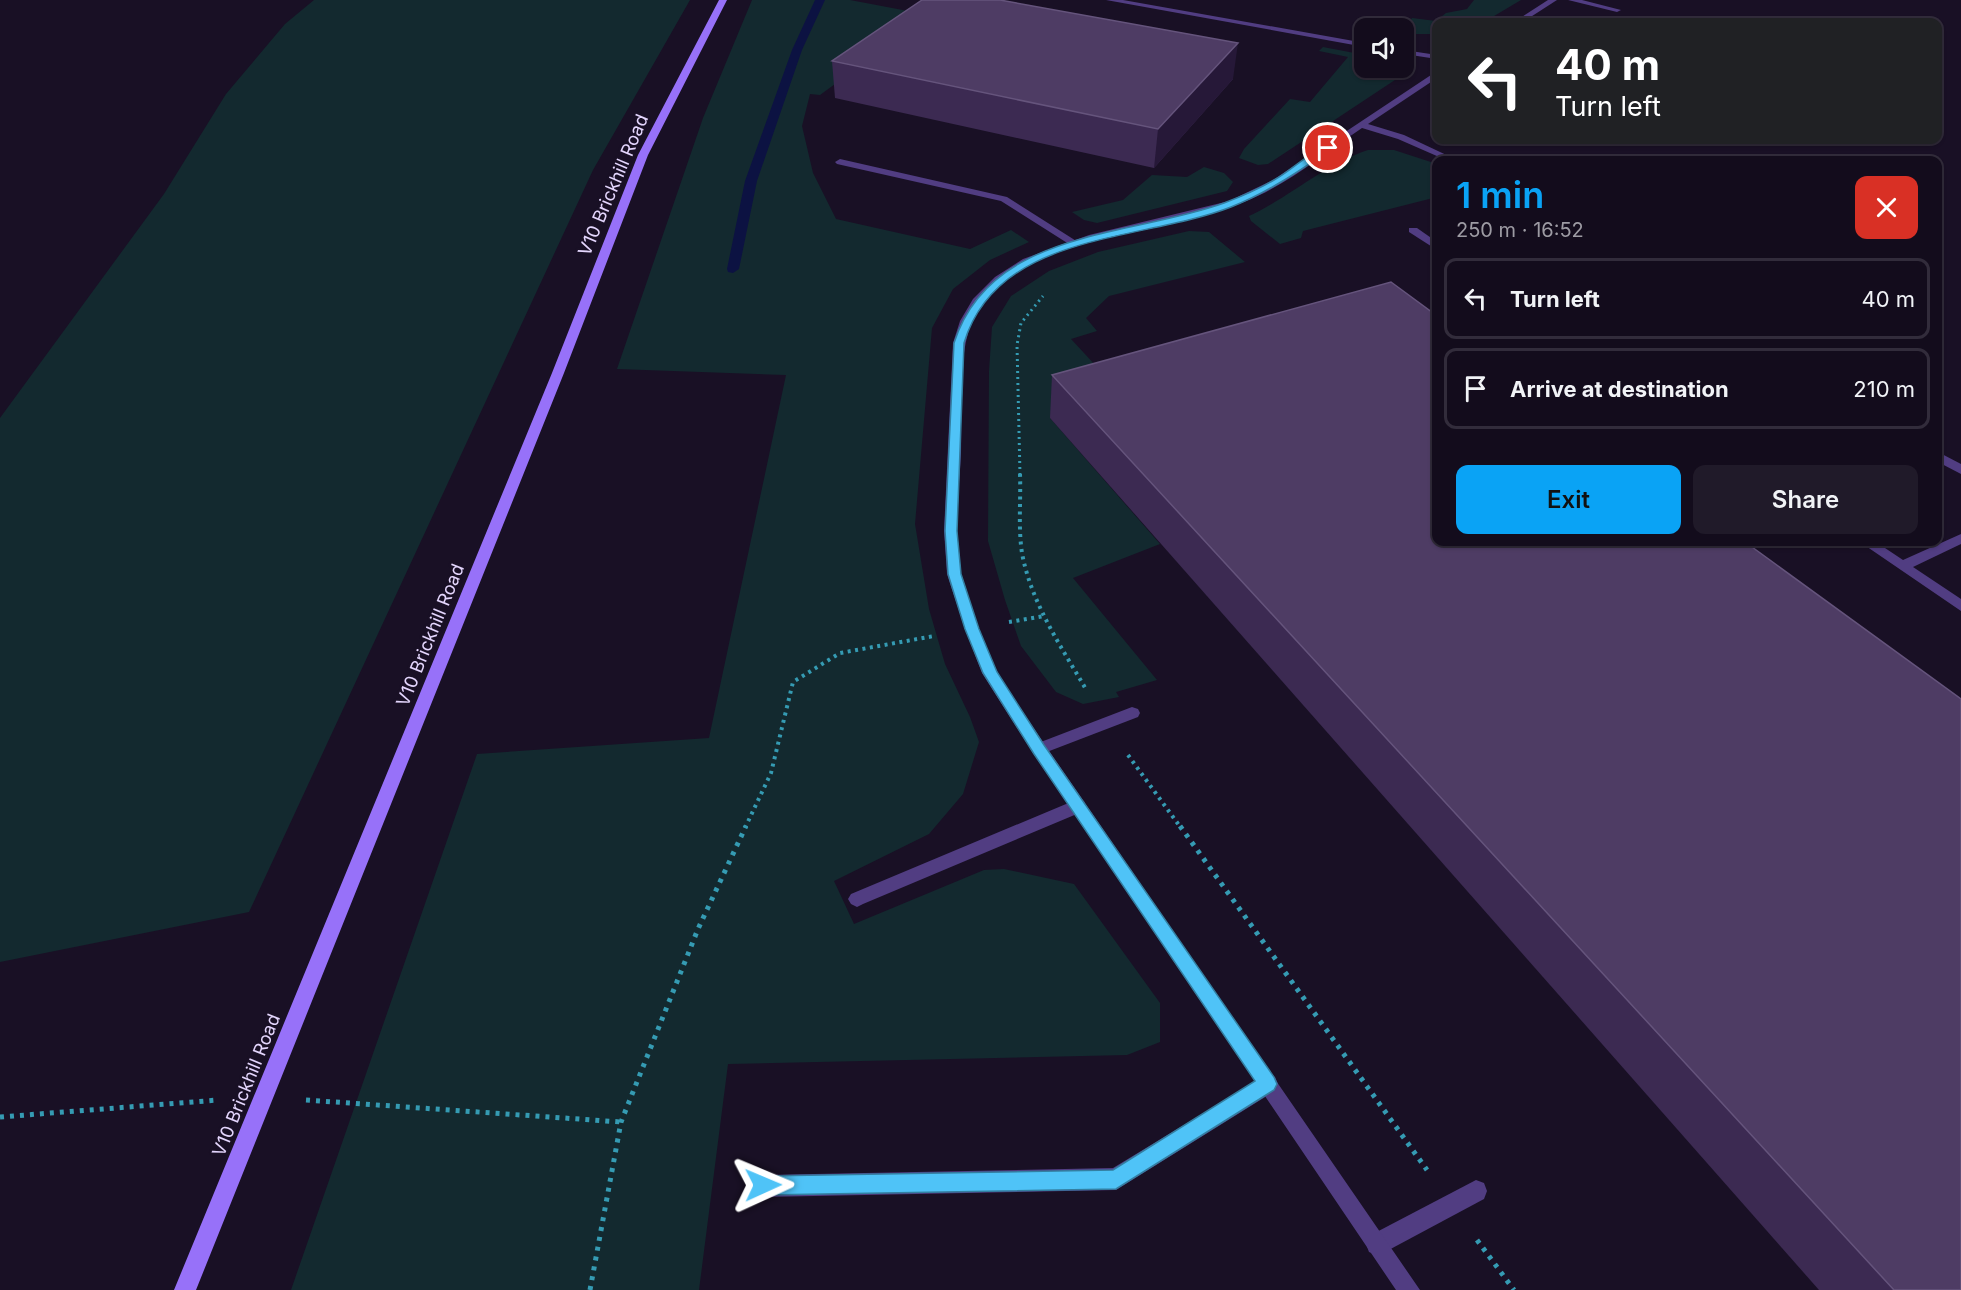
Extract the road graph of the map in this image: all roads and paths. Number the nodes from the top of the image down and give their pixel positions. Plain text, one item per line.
1 (723, 0) edge
2 (1110, 0) edge
3 (1553, 0) edge
4 (1572, 0) edge
5 (1617, 10) dead end
6 (1524, 18) edge
7 (1354, 43) edge
8 (1414, 54) edge
9 (1432, 56) edge
10 (1432, 77) edge
11 (1362, 125) junction
12 (1444, 156) edge
13 (840, 162) dead end
14 (1413, 230) dead end
15 (1432, 243) edge
16 (1076, 244) junction
17 (1051, 291) dead end
18 (1942, 458) edge
19 (1961, 470) edge
20 (1961, 539) edge
21 (1873, 546) edge
22 (1902, 566) junction
23 (1961, 606) edge
24 (1044, 616) junction
25 (972, 629) junction
26 (1132, 712) dead end
27 (1106, 723) junction
28 (1039, 750) junction
29 (1078, 806) junction
30 (857, 898) dead end
31 (1268, 1084) junction
32 (262, 1097) junction
33 (0, 1117) edge
34 (621, 1122) junction
35 (763, 1185) dead end
36 (1476, 1191) dead end
37 (1452, 1205) junction
38 (1377, 1244) junction
39 (185, 1290) edge
40 (590, 1290) edge
41 (1409, 1290) edge
42 (1514, 1290) edge

1 - 32 street, V10 Brickhill Road
2 - 7 street
3 - 6 street
4 - 5 street
8 - 9 street
10 - 11 street
11 - 12 street
11 - 16 street
13 - 16 street
14 - 15 street
16 - 25 street
17 - 24 path
18 - 19 street
20 - 22 street
21 - 22 street
22 - 23 street
24 - 25 path
24 - 27 path
25 - 28 street
25 - 34 path
26 - 27 street
27 - 28 street
27 - 37 path
28 - 29 street
29 - 30 street
29 - 31 street
31 - 35 street
31 - 38 street
32 - 33 path
32 - 34 path
32 - 39 street, V10 Brickhill Road
34 - 40 path
36 - 37 street
37 - 38 street
37 - 42 path
38 - 41 street

